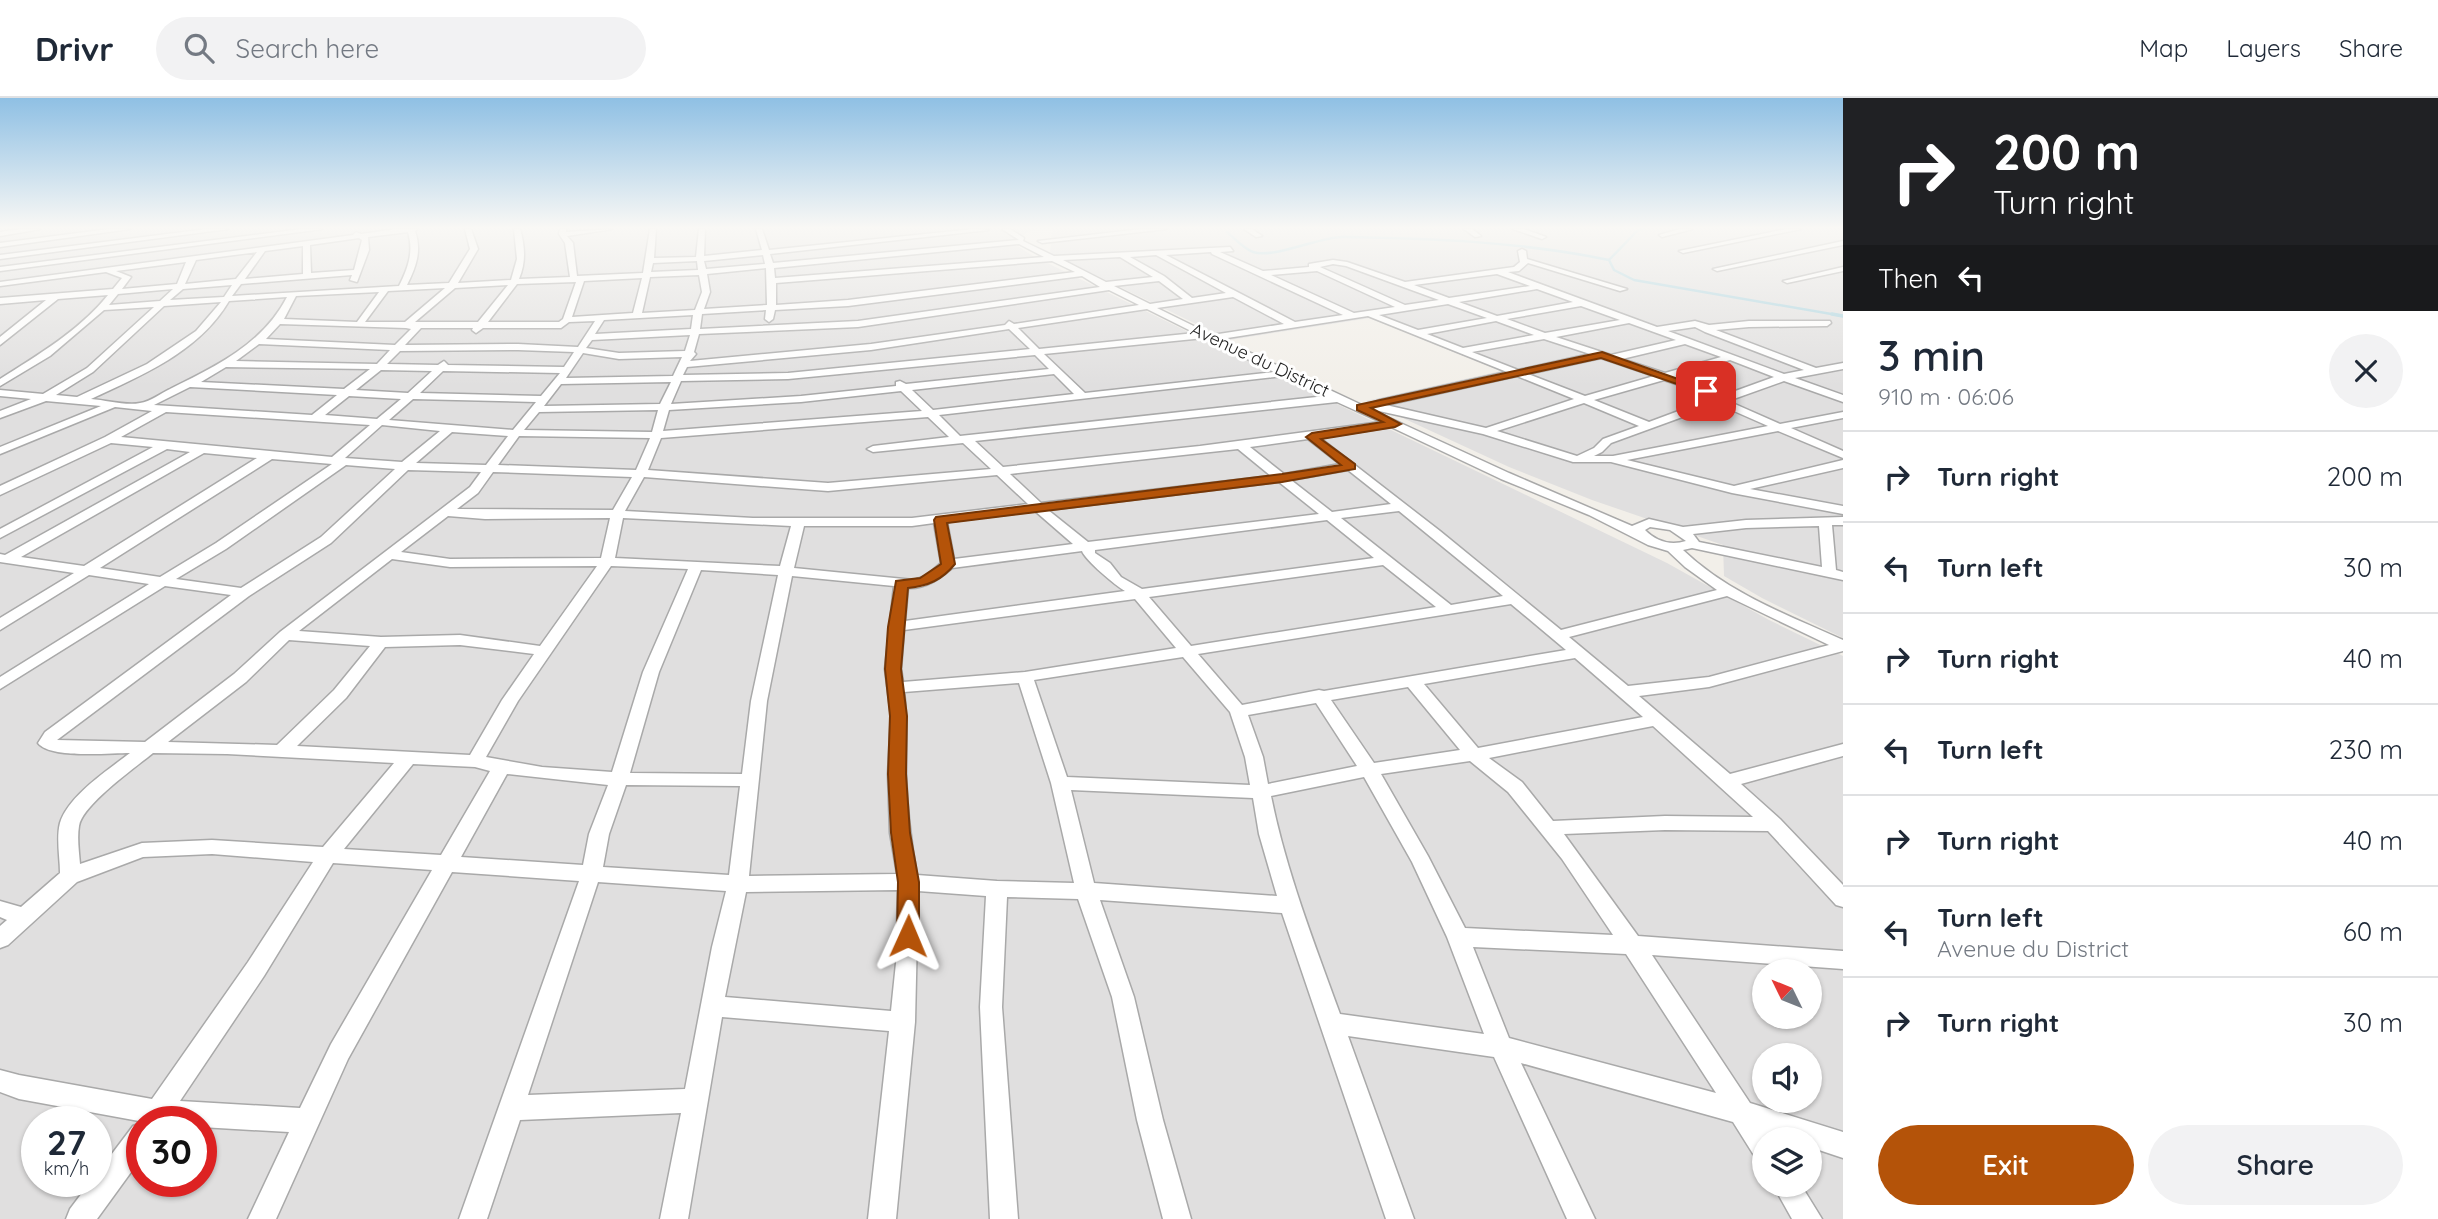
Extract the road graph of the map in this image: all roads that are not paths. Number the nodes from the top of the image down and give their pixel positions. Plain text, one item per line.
1 (20, 281) edge
2 (123, 281) edge
3 (182, 281) edge
4 (247, 281) edge
5 (351, 281) edge
6 (405, 281) edge
7 (454, 281) edge
8 (548, 281) edge
9 (577, 281) edge
10 (645, 281) edge
11 (704, 281) edge
12 (780, 281) edge
13 (986, 281) edge
14 (1021, 281) edge
15 (1095, 281) edge
16 (1140, 281) edge
17 (1165, 281) edge
18 (1210, 281) edge
19 (1280, 281) edge
20 (1344, 281) edge
21 (1396, 281) edge
22 (1425, 281) edge
23 (1522, 281) edge
24 (1600, 281) edge
25 (238, 282) junction
26 (772, 282) joint
27 (0, 284) edge
28 (513, 284) junction
29 (1404, 284) junction
30 (991, 285) junction
31 (180, 287) junction
32 (451, 287) junction
33 (1105, 287) junction
34 (386, 288) junction
35 (402, 288) junction
36 (1538, 288) junction
37 (1623, 289) dead end
38 (346, 290) junction
39 (114, 292) junction
40 (293, 294) junction
41 (1234, 294) junction
42 (56, 296) junction
43 (226, 299) junction
44 (0, 301) edge
45 (1191, 301) junction
46 (1448, 301) junction
47 (848, 303) junction
48 (1015, 303) junction
49 (1581, 303) junction
50 (162, 304) junction
51 (988, 307) junction
52 (1148, 307) junction
53 (102, 308) junction
54 (1404, 308) junction
55 (772, 309) junction
56 (698, 313) junction
57 (1371, 315) junction
58 (637, 316) junction
59 (1355, 317) junction
60 (601, 318) junction
61 (1496, 318) junction
62 (567, 320) junction
63 (1629, 320) junction
64 (279, 321) junction
65 (1826, 323) dead end
66 (858, 324) junction
67 (1695, 324) junction
68 (359, 325) junction
69 (407, 325) junction
70 (480, 326) junction
71 (1293, 326) junction
72 (1013, 327) junction
73 (767, 330) junction
74 (1655, 330) junction
75 (695, 332) junction
76 (1418, 333) junction
77 (1542, 335) junction
78 (1208, 337) junction
79 (258, 341) junction
80 (1685, 341) junction
81 (0, 342) edge
82 (586, 343) junction
83 (871, 347) junction
84 (398, 348) junction
85 (461, 348) junction
86 (1461, 351) junction
87 (1039, 353) junction
88 (1607, 357) junction
89 (1731, 357) junction
90 (688, 359) junction
91 (223, 364) junction
92 (380, 366) junction
93 (1843, 366) edge
94 (440, 367) junction
95 (887, 367) junction
96 (1829, 368) junction
97 (1056, 371) junction
98 (1814, 371) junction
99 (1287, 373) junction
100 (1516, 373) junction
101 (1843, 374) edge
102 (563, 375) junction
103 (1663, 376) junction
104 (1784, 377) junction
105 (677, 380) junction
106 (0, 383) edge
107 (190, 384) junction
108 (903, 388) junction
109 (0, 393) edge
110 (346, 393) junction
111 (1081, 395) junction
112 (410, 396) junction
113 (46, 397) junction
114 (1341, 398) junction
115 (1722, 398) junction
116 (1843, 399) edge
117 (1583, 400) junction
118 (78, 401) junction
119 (114, 404) junction
120 (540, 404) junction
121 (1374, 404) junction
122 (143, 406) junction
123 (664, 407) junction
124 (1361, 408) junction
125 (164, 409) junction
126 (932, 413) junction
127 (0, 415) edge
128 (1843, 415) edge
129 (315, 418) junction
130 (380, 422) junction
131 (1395, 424) junction
132 (1650, 426) junction
133 (450, 427) junction
134 (1782, 427) junction
135 (1486, 431) junction
136 (516, 433) junction
137 (657, 435) junction
138 (1312, 437) junction
139 (109, 439) junction
140 (963, 440) junction
141 (1240, 445) junction
142 (164, 446) junction
143 (203, 449) junction
144 (873, 449) dead end
145 (0, 451) edge
146 (1843, 454) edge
147 (269, 456) junction
148 (1573, 459) junction
149 (1611, 459) junction
150 (339, 460) junction
151 (1843, 464) edge
152 (405, 466) junction
153 (1351, 467) junction
154 (490, 468) junction
155 (999, 471) junction
156 (640, 474) junction
157 (1282, 478) junction
158 (1732, 489) junction
159 (0, 491) edge
160 (1401, 507) junction
161 (1039, 508) junction
162 (1843, 510) edge
163 (447, 512) junction
164 (1594, 512) junction
165 (617, 514) junction
166 (1332, 516) junction
167 (940, 520) junction
168 (1843, 521) edge
169 (799, 522) junction
170 (1657, 523) junction
171 (1825, 523) junction
172 (1682, 531) junction
173 (0, 534) edge
174 (1641, 535) junction
175 (1691, 544) junction
176 (1081, 546) junction
177 (1672, 547) junction
178 (392, 555) junction
179 (3, 560) edge
180 (1387, 560) junction
181 (607, 562) junction
182 (948, 564) junction
183 (696, 566) junction
184 (88, 571) junction
185 (786, 571) junction
186 (1836, 574) edge
187 (163, 583) junction
188 (901, 584) junction
189 (1730, 591) junction
190 (244, 593) junction
191 (1138, 593) junction
192 (1514, 599) junction
193 (1446, 608) junction
194 (0, 625) edge
195 (896, 627) junction
196 (285, 635) junction
197 (1559, 635) junction
198 (381, 642) junction
199 (1843, 646) edge
200 (1188, 650) junction
201 (543, 651) junction
202 (1579, 653) junction
203 (1025, 677) junction
204 (1412, 681) junction
205 (0, 684) edge
206 (895, 688) junction
207 (1625, 692) junction
208 (1319, 695) junction
209 (1238, 711) junction
210 (1656, 720) junction
211 (149, 748) junction
212 (1843, 750) edge
213 (281, 751) junction
214 (1474, 755) junction
215 (408, 758) junction
216 (475, 761) junction
217 (501, 768) junction
218 (1370, 771) junction
219 (619, 779) junction
220 (750, 780) junction
221 (1730, 781) junction
222 (1060, 783) junction
223 (1259, 792) junction
224 (1773, 824) junction
225 (1548, 828) junction
226 (327, 856) junction
227 (444, 865) junction
228 (592, 872) junction
229 (70, 876) junction
230 (1836, 881) edge
231 (908, 882) junction
232 (738, 884) junction
233 (997, 890) junction
234 (1086, 891) junction
235 (1843, 899) edge
236 (1290, 905) junction
237 (0, 909) edge
238 (23, 916) junction
239 (1458, 937) junction
240 (0, 939) edge
241 (1632, 945) junction
242 (1843, 960) edge
243 (714, 1006) junction
244 (903, 1023) junction
245 (1330, 1023) junction
246 (1501, 1047) junction
247 (0, 1080) edge
248 (696, 1100) junction
249 (162, 1106) edge
250 (511, 1108) junction
251 (126, 1111) edge
252 (1744, 1113) junction
253 (217, 1119) edge
254 (305, 1121) junction
255 (1752, 1127) edge
256 (1843, 1145) edge
257 (126, 1157) edge
258 (1794, 1197) edge
259 (80, 1219) edge
260 (262, 1219) edge
261 (473, 1219) edge
262 (674, 1219) edge
263 (882, 1219) edge
264 (1004, 1219) edge
265 (1177, 1219) edge
266 (1401, 1219) edge
267 (1581, 1219) edge
268 (1808, 1219) edge

1 - 27 street
2 - 39 street
3 - 31 street
4 - 25 street
5 - 38 street
6 - 35 street
7 - 32 street
8 - 28 street
9 - 62 street
10 - 58 street
11 - 56 street
12 - 26 street
13 - 30 street
14 - 30 street
15 - 33 street, Avenue du District
16 - 33 street
17 - 45 street
18 - 41 street
19 - 59 street
20 - 54 street
21 - 29 street
22 - 29 street
23 - 36 street
24 - 37 street
25 - 31 street
25 - 43 street
26 - 55 street
28 - 32 street
28 - 70 street
29 - 46 street
30 - 47 street
30 - 48 street
31 - 39 street
31 - 50 street
32 - 35 street
32 - 69 street
33 - 48 street
33 - 52 street, Avenue du District
34 - 35 street
34 - 38 street
34 - 68 street
36 - 46 street
36 - 49 street
38 - 40 street
39 - 42 street
39 - 53 street
40 - 43 street
40 - 64 street
41 - 45 street
41 - 71 street
42 - 44 street
42 - 81 street
43 - 50 street
43 - 118 street
45 - 52 street
46 - 54 street
46 - 61 street
47 - 55 street
47 - 66 street
48 - 51 street
49 - 61 street
49 - 63 street
50 - 53 street
50 - 113 street
51 - 66 street
51 - 72 street
52 - 72 street
52 - 78 street, Avenue du District
53 - 106 street
54 - 57 street
55 - 56 street
55 - 73 street
56 - 58 street
56 - 75 street
57 - 59 street
57 - 76 street
58 - 60 street
59 - 71 street
60 - 62 street
60 - 82 street
61 - 76 street
61 - 77 street
62 - 70 street
63 - 74 street
63 - 77 street
64 - 68 street
64 - 79 street
65 - 67 street
66 - 73 street
66 - 83 street
67 - 74 street
67 - 98 street
68 - 69 street
69 - 70 street
69 - 84 street
70 - 85 street
71 - 78 street
72 - 83 street
72 - 87 street
73 - 75 street
74 - 80 street
75 - 82 street
75 - 90 street
76 - 86 street
77 - 86 street
77 - 88 street
78 - 87 street
78 - 99 street, Avenue du District
79 - 84 street
79 - 91 street
80 - 88 street
80 - 89 street
82 - 85 street
82 - 90 street
82 - 102 street
83 - 90 street
83 - 95 street
84 - 85 street
84 - 92 street
85 - 94 street
86 - 100 street
87 - 95 street
87 - 97 street
88 - 100 street
88 - 103 street
89 - 103 street
89 - 104 street
90 - 105 street
91 - 92 street
91 - 107 street
92 - 94 street
92 - 110 street
93 - 96 street
94 - 102 street
94 - 112 street
95 - 105 street
95 - 108 street
96 - 98 street
96 - 101 street
97 - 108 street
97 - 111 street
98 - 104 street
99 - 111 street
99 - 114 street, Avenue du District
100 - 117 street
100 - 121 street
102 - 105 street
102 - 120 street
103 - 115 street
103 - 117 street
104 - 115 street
104 - 116 street
105 - 123 street
107 - 110 street
107 - 122 street
108 - 123 street
108 - 126 street
109 - 113 street
110 - 112 street
110 - 129 street
111 - 126 street
112 - 120 street
112 - 130 street
113 - 118 street
113 - 127 street
114 - 124 street, Avenue du District
114 - 140 street
115 - 132 street
115 - 134 street
117 - 132 street
117 - 135 street
118 - 119 street
119 - 122 street
119 - 145 street
120 - 123 street
120 - 136 street
121 - 124 street
121 - 135 street
122 - 125 street
123 - 137 street
124 - 131 street, Avenue du District
125 - 129 street
125 - 139 street
126 - 137 street
126 - 140 street
128 - 134 street
129 - 130 street
130 - 133 street
130 - 150 street
131 - 138 street
131 - 164 street, Avenue du District
132 - 148 street
133 - 136 street
133 - 152 street
134 - 146 street
134 - 149 street
135 - 148 street
136 - 137 street
136 - 154 street
137 - 156 street
138 - 141 street
138 - 153 street
139 - 142 street
139 - 159 street
140 - 144 street
140 - 155 street
141 - 155 street
141 - 157 street
142 - 143 street
142 - 173 street
143 - 147 street
143 - 179 street
147 - 150 street
147 - 184 street
148 - 149 street
149 - 158 street
150 - 152 street
150 - 187 street
151 - 158 street
152 - 154 street
152 - 190 street
153 - 157 street
153 - 160 street
154 - 156 street
154 - 163 street
155 - 156 street
155 - 161 street
156 - 165 street
157 - 161 street
157 - 166 street
158 - 162 street
160 - 166 street
160 - 192 street
161 - 167 street
161 - 176 street
163 - 165 street
163 - 178 street
164 - 170 street, Avenue du District
164 - 174 street, Avenue du District
165 - 169 street
165 - 181 street
166 - 176 street
166 - 180 street
167 - 169 street
167 - 182 street
168 - 171 street
169 - 185 street
170 - 172 street, Avenue du District
170 - 174 street
171 - 172 street
171 - 186 street
172 - 175 street
174 - 177 street, Avenue du District
175 - 177 street
175 - 186 street
176 - 182 street
176 - 191 street
177 - 189 street
178 - 181 street
178 - 196 street
179 - 184 street
180 - 191 street
180 - 193 street
181 - 183 street
181 - 201 street
182 - 188 street
183 - 185 street
183 - 219 street
184 - 187 street
184 - 194 street
185 - 188 street
185 - 220 street
187 - 190 street
187 - 205 street
188 - 195 street
189 - 197 street
189 - 199 street
190 - 211 street
191 - 195 street
191 - 200 street
192 - 193 street
192 - 197 street
193 - 200 street
195 - 206 street
196 - 198 street
196 - 211 street
197 - 202 street
198 - 201 street
198 - 213 street
199 - 207 street
200 - 203 street
200 - 209 street
201 - 216 street
202 - 204 street
202 - 207 street
203 - 206 street
203 - 222 street
204 - 208 street
204 - 214 street
206 - 231 street
207 - 210 street
208 - 209 street
208 - 218 street
209 - 223 street
210 - 214 street
210 - 221 street
211 - 213 street
211 - 229 street
212 - 221 street
213 - 215 street
214 - 218 street
214 - 225 street
215 - 216 street
215 - 226 street
216 - 217 street
217 - 219 street
217 - 227 street
218 - 223 street
218 - 239 street
219 - 220 street
219 - 228 street
220 - 232 street
221 - 224 street
222 - 223 street
222 - 234 street
223 - 236 street
224 - 225 street
224 - 230 street
225 - 241 street
226 - 227 street
226 - 229 street
226 - 249 street
227 - 228 street
227 - 254 street
228 - 232 street
228 - 250 street
229 - 238 street
230 - 235 street
231 - 232 street
231 - 233 street
231 - 244 street
232 - 243 street
233 - 234 street
233 - 264 street
234 - 236 street
234 - 265 street
236 - 245 street
237 - 238 street
238 - 240 street
239 - 241 street
239 - 246 street
241 - 242 street
241 - 252 street
243 - 244 street
243 - 248 street
244 - 263 street
245 - 246 street
245 - 266 street
246 - 252 street
246 - 267 street
247 - 251 street
248 - 250 street
248 - 262 street
250 - 261 street
252 - 255 street
252 - 256 street
253 - 254 street
254 - 260 street
257 - 259 street
258 - 268 street

